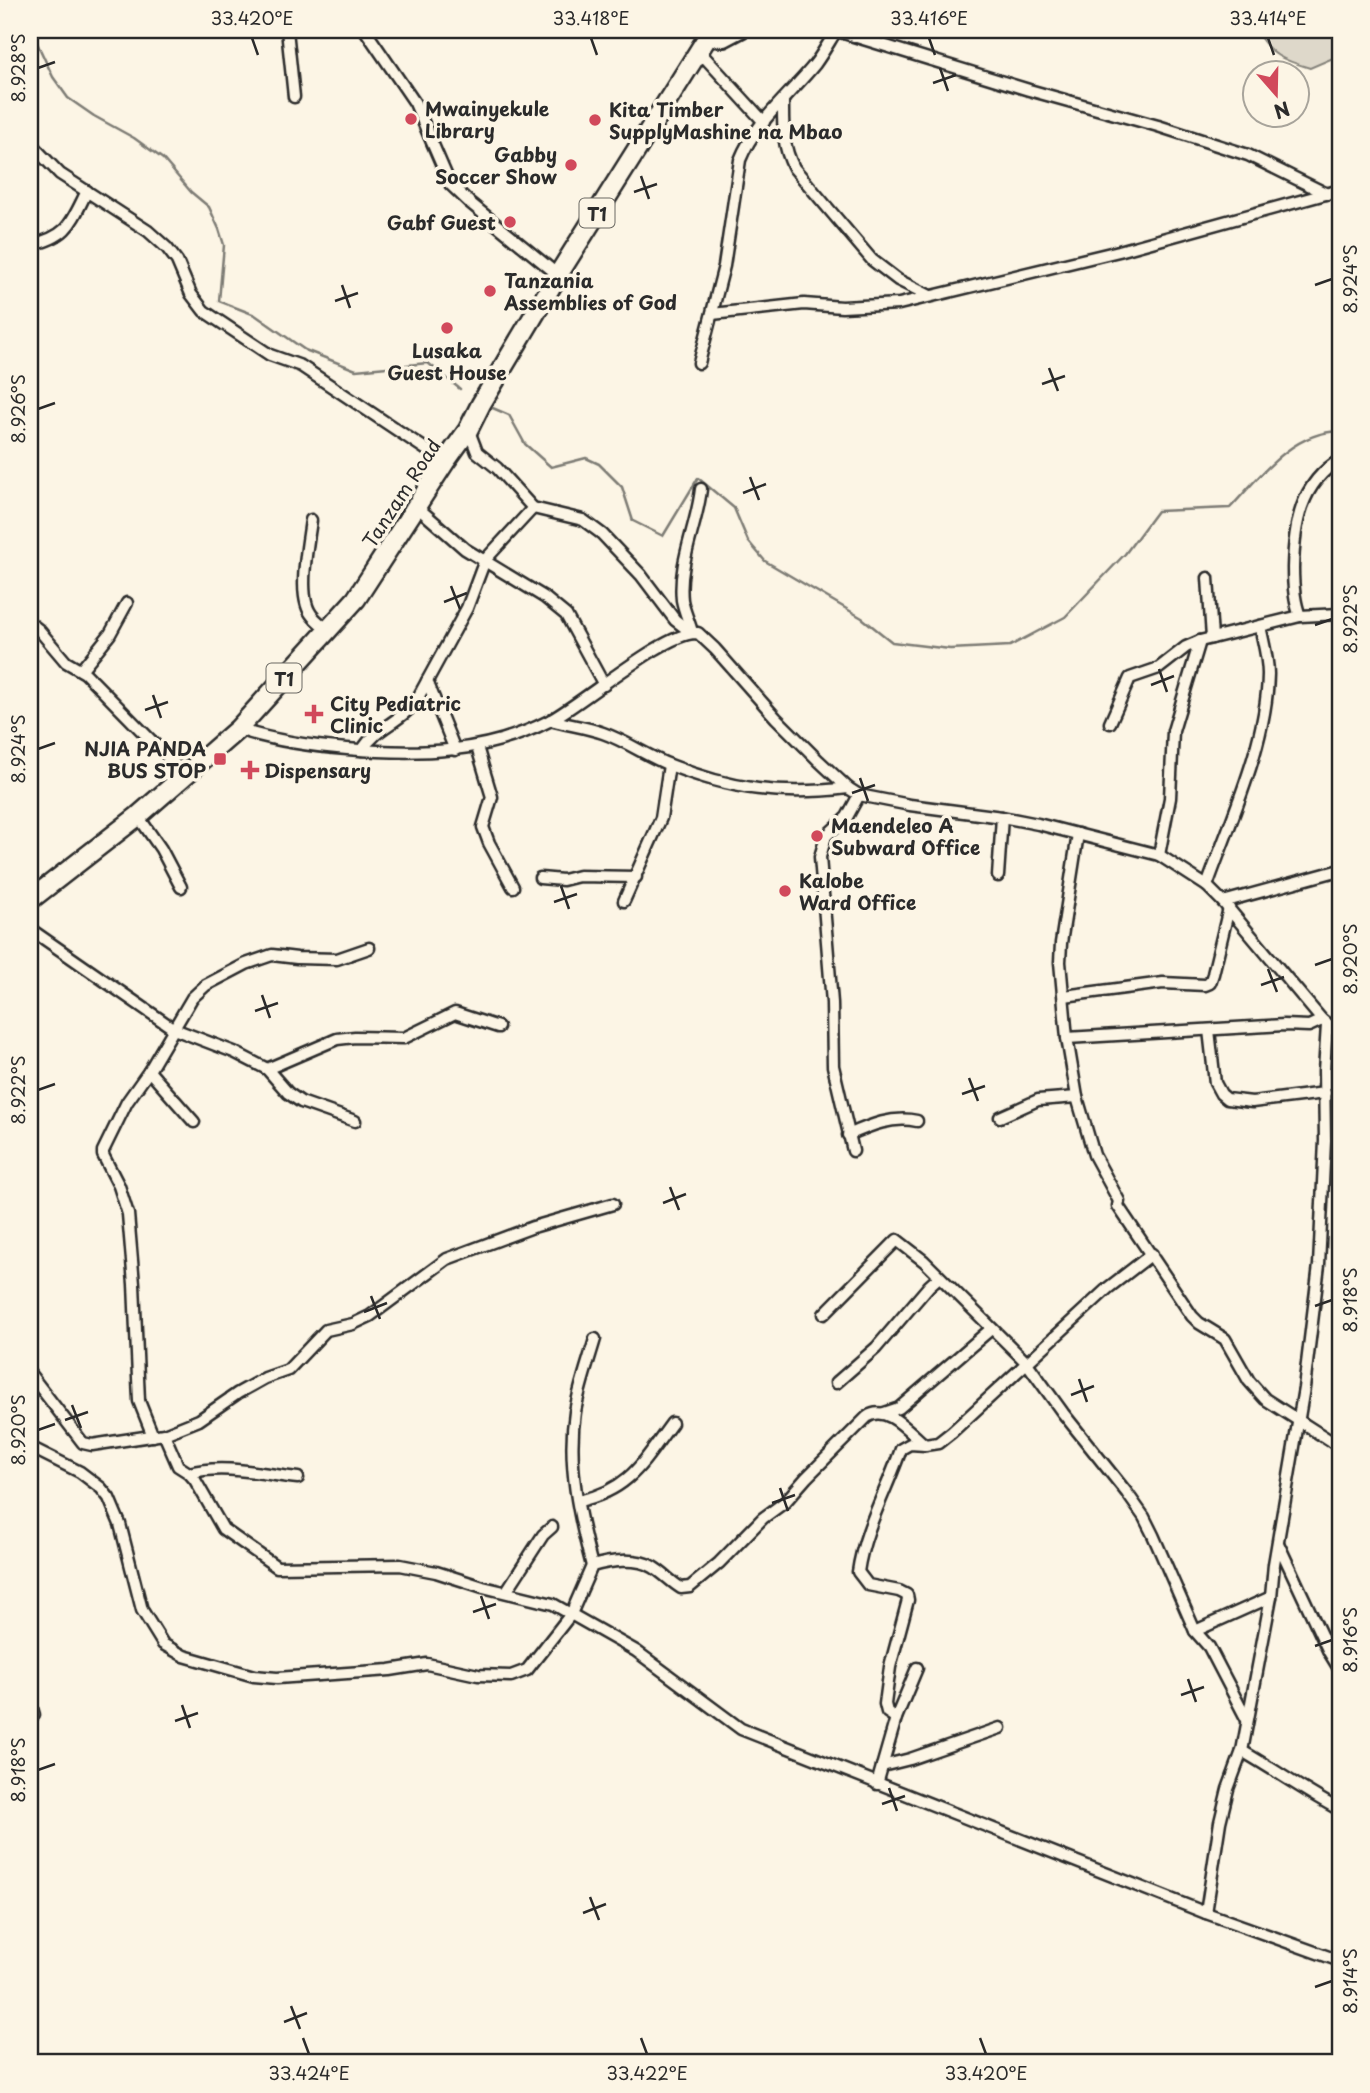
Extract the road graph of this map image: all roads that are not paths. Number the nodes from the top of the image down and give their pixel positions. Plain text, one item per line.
1 (287, 30) edge
2 (365, 30) edge
3 (743, 30) edge
4 (835, 30) edge
5 (706, 40) edge
6 (294, 97) dead end
7 (783, 100) junction
8 (764, 122) junction
9 (30, 144) edge
10 (1340, 190) edge
11 (87, 191) junction
12 (1327, 194) junction
13 (31, 245) edge
14 (558, 275) junction
15 (930, 296) junction
16 (712, 314) junction
17 (699, 363) dead end
18 (468, 430) junction
19 (1340, 460) edge
20 (445, 462) junction
21 (701, 489) dead end
22 (417, 507) junction
23 (533, 508) junction
24 (310, 520) dead end
25 (485, 561) junction
26 (1208, 578) dead end
27 (127, 603) dead end
28 (1340, 614) edge
29 (1300, 616) junction
30 (30, 623) edge
31 (1260, 626) junction
32 (328, 630) junction
33 (692, 632) junction
34 (1212, 638) junction
35 (1200, 641) junction
36 (80, 670) junction
37 (427, 681) junction
38 (604, 685) junction
39 (551, 720) junction
40 (1110, 723) dead end
41 (238, 729) junction
42 (477, 747) junction
43 (362, 750) junction
44 (455, 750) junction
45 (669, 765) junction
46 (185, 775) junction
47 (848, 789) junction
48 (859, 795) junction
49 (138, 816) junction
50 (1002, 817) junction
51 (1078, 834) junction
52 (1159, 855) junction
53 (1340, 870) edge
54 (998, 876) dead end
55 (636, 877) junction
56 (540, 878) dead end
57 (1207, 886) junction
58 (181, 887) dead end
59 (513, 887) dead end
60 (30, 900) edge
61 (625, 901) dead end
62 (1226, 905) junction
63 (30, 929) edge
64 (369, 948) dead end
65 (1064, 996) junction
66 (1340, 1011) edge
67 (498, 1027) dead end
68 (1331, 1027) edge
69 (174, 1029) junction
70 (1209, 1030) junction
71 (1068, 1038) junction
72 (267, 1069) junction
73 (149, 1071) junction
74 (1325, 1093) junction
75 (1077, 1097) junction
76 (1000, 1117) dead end
77 (355, 1121) dead end
78 (917, 1121) dead end
79 (194, 1122) dead end
80 (848, 1135) junction
81 (853, 1151) dead end
82 (613, 1204) dead end
83 (1152, 1254) junction
84 (939, 1277) junction
85 (824, 1314) dead end
86 (991, 1329) junction
87 (595, 1339) dead end
88 (1027, 1363) junction
89 (30, 1374) edge
90 (836, 1383) dead end
91 (884, 1413) junction
92 (1298, 1420) junction
93 (672, 1423) dead end
94 (158, 1435) junction
95 (925, 1445) junction
96 (30, 1447) edge
97 (1340, 1447) edge
98 (189, 1473) junction
99 (298, 1478) dead end
100 (579, 1501) junction
101 (552, 1527) dead end
102 (1278, 1543) junction
103 (592, 1566) junction
104 (506, 1592) junction
105 (1271, 1597) junction
106 (571, 1614) junction
107 (1195, 1631) junction
108 (916, 1668) dead end
109 (1340, 1670) edge
110 (30, 1701) edge
111 (34, 1714) dead end
112 (896, 1718) junction
113 (1247, 1721) junction
114 (1000, 1728) dead end
115 (1242, 1751) junction
116 (882, 1766) junction
117 (877, 1784) junction
118 (1340, 1810) edge
119 (1206, 1913) junction
120 (1340, 1961) edge

1 - 6 street
2 - 14 street
3 - 5 street
4 - 7 street
4 - 12 street
5 - 8 street
5 - 14 highway, Tanzam Road / T1
7 - 8 street
7 - 15 street
8 - 16 street
9 - 11 street
10 - 12 street
11 - 13 street
11 - 20 street
12 - 15 street
14 - 18 highway, Tanzam Road / T1
15 - 16 street
16 - 17 street
18 - 20 highway, Tanzam Road / T1
18 - 23 street
19 - 29 street
20 - 22 highway, Tanzam Road / T1
21 - 33 street
22 - 25 street
22 - 32 highway, Tanzam Road / T1
23 - 25 street
23 - 33 street
24 - 32 street
25 - 37 street
25 - 38 street
26 - 34 street
27 - 36 street
28 - 29 street
29 - 31 street
30 - 36 street
31 - 34 street
31 - 57 street
32 - 41 highway, Tanzam Road / T1
33 - 38 street
33 - 47 street
34 - 35 street
35 - 40 street
35 - 52 street
36 - 46 street
37 - 43 street
37 - 44 street
38 - 39 street
39 - 42 street
39 - 45 street
41 - 43 street
41 - 46 highway, Tanzam Road / T1
42 - 44 street
42 - 59 street
43 - 44 street
45 - 47 street
45 - 55 street
46 - 49 highway, Tanzam Road / T1
47 - 48 street
48 - 50 street
48 - 80 street
49 - 58 street
49 - 60 highway, Tanzam Road / T1
50 - 51 street
50 - 54 street
51 - 52 street
51 - 65 street
52 - 57 street
53 - 62 street
55 - 56 street
55 - 61 street
57 - 62 street
62 - 65 street
62 - 68 street
63 - 69 street
64 - 69 street
65 - 71 street
66 - 68 street
67 - 72 street
68 - 70 street
68 - 74 street
69 - 72 street
69 - 73 street
70 - 71 street
70 - 74 street
71 - 75 street
72 - 77 street
73 - 79 street
73 - 94 street
74 - 92 street
75 - 76 street
75 - 83 street
78 - 80 street
80 - 81 street
82 - 94 street
83 - 88 street
83 - 92 street
84 - 85 street
84 - 86 street
84 - 90 street
86 - 88 street
86 - 91 street
87 - 100 street
88 - 95 street
88 - 107 street
89 - 94 street
91 - 95 street
91 - 103 street
92 - 97 street
92 - 102 street
93 - 100 street
94 - 98 street
95 - 112 street
96 - 106 street
98 - 99 street
98 - 104 street
100 - 103 street
101 - 104 street
102 - 105 street
102 - 109 street
103 - 106 street
104 - 106 street
105 - 107 street
105 - 113 street
106 - 117 street
107 - 113 street
108 - 112 street
110 - 111 street
112 - 116 street
113 - 115 street
114 - 116 street
115 - 118 street
115 - 119 street
116 - 117 street
117 - 119 street
119 - 120 street

